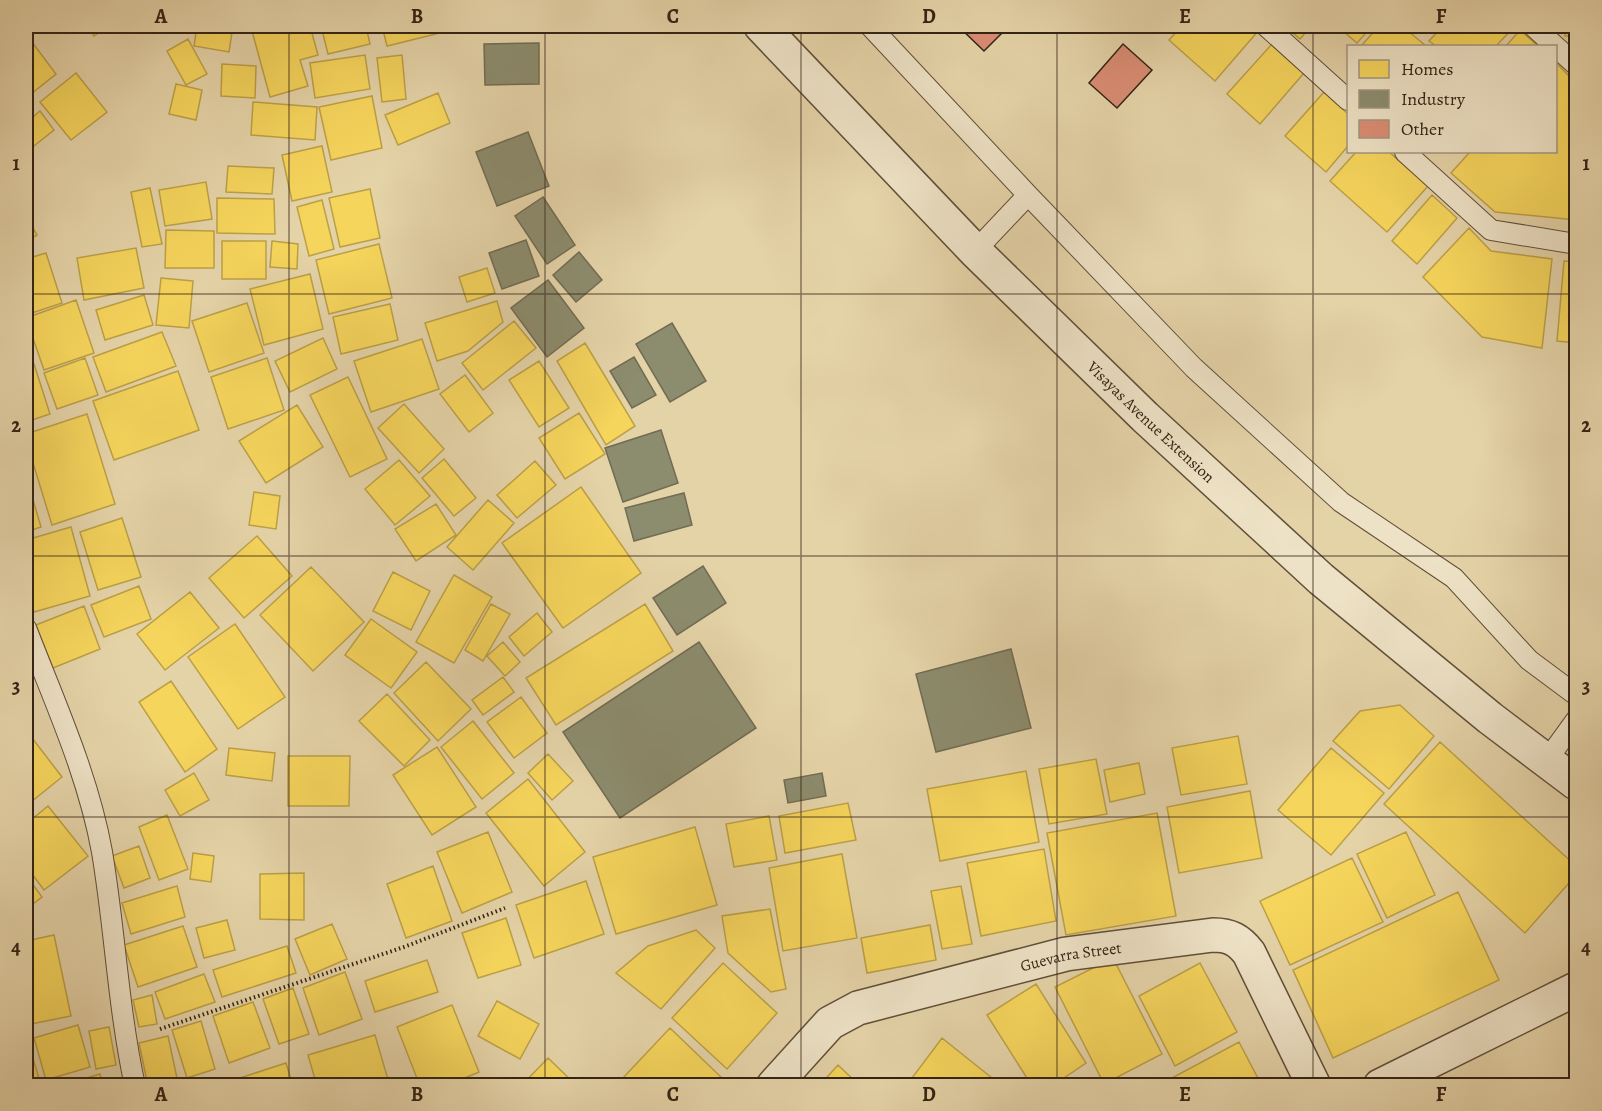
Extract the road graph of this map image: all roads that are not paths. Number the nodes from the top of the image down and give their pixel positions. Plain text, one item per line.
1 (761, 26) edge
2 (870, 26) edge
3 (1266, 26) edge
4 (1533, 26) edge
5 (1554, 45) edge
6 (1557, 48) edge
7 (1576, 65) edge
8 (1347, 99) edge
9 (1406, 153) edge
10 (1028, 195) junction
11 (1576, 244) edge
12 (975, 251) junction
13 (26, 628) edge
14 (1576, 695) edge
15 (1576, 720) edge
16 (1547, 760) junction
17 (1576, 783) edge
18 (1576, 989) edge
19 (135, 1086) edge
20 (773, 1086) edge
21 (1314, 1086) edge
22 (1380, 1086) edge

1 - 12 street, Visayas Avenue Extension
2 - 10 lane
3 - 8 lane
4 - 5 lane
6 - 7 lane
9 - 11 lane
10 - 12 lane
10 - 14 lane
12 - 16 street, Visayas Avenue Extension
13 - 19 lane
15 - 16 lane
16 - 17 street, Visayas Avenue Extension
18 - 22 street
20 - 21 street, Guevarra Street

